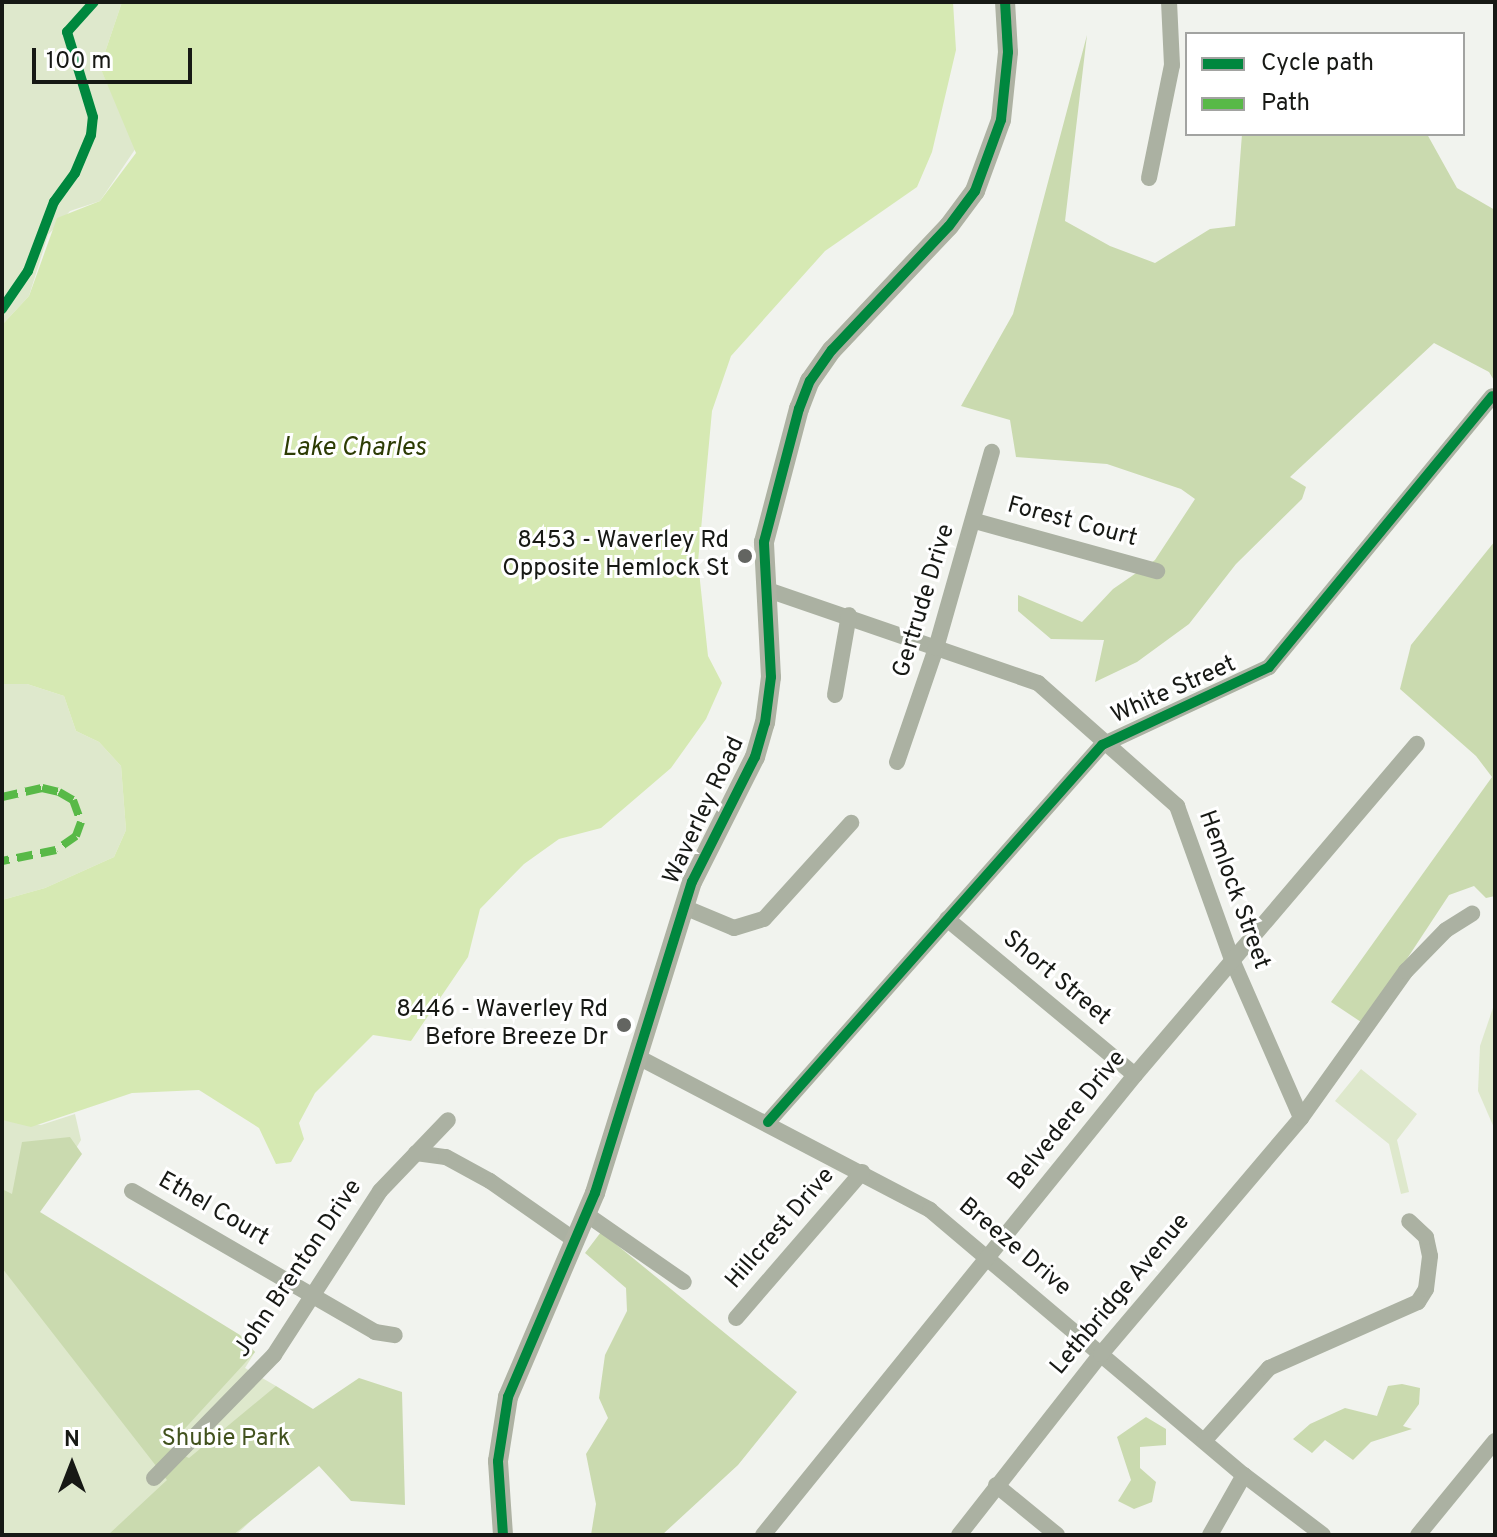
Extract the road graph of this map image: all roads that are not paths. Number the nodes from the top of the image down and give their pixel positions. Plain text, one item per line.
1 (1005, 2) edge
2 (1169, 2) edge
3 (1149, 178) dead end
4 (1492, 396) dead end
5 (992, 452) dead end
6 (975, 521) junction
7 (1157, 571) dead end
8 (765, 589) junction
9 (849, 615) junction
10 (936, 648) junction
11 (835, 695) dead end
12 (1417, 744) dead end
13 (1102, 745) junction
14 (897, 762) dead end
15 (851, 823) dead end
16 (684, 907) junction
17 (1472, 914) dead end
18 (947, 919) junction
19 (1233, 962) junction
20 (636, 1056) junction
21 (1135, 1075) junction
22 (1301, 1118) junction
23 (448, 1120) dead end
24 (768, 1122) junction
25 (416, 1153) junction
26 (862, 1172) junction
27 (132, 1191) dead end
28 (586, 1214) junction
29 (1409, 1221) dead end
30 (576, 1241) junction
31 (990, 1256) junction
32 (684, 1282) dead end
33 (310, 1295) junction
34 (736, 1318) dead end
35 (395, 1335) dead end
36 (1101, 1354) junction
37 (1204, 1441) junction
38 (1495, 1441) edge
39 (1244, 1475) junction
40 (154, 1478) dead end
41 (996, 1485) junction
42 (503, 1535) edge
43 (763, 1535) edge
44 (959, 1535) edge
45 (1057, 1535) edge
46 (1210, 1535) edge
47 (1323, 1535) edge
48 (1418, 1535) edge

1 - 8 main road, Waverley Road
2 - 3 street
4 - 13 street, White Street
5 - 6 street, Gertrude Drive
6 - 7 street, Forest Court
6 - 10 street, Gertrude Drive
8 - 9 street, Hemlock Street
8 - 16 main road, Waverley Road
9 - 10 street, Hemlock Street
9 - 11 street
10 - 13 street, Hemlock Street
10 - 14 street, Gertrude Drive
12 - 19 street, Belvedere Drive
13 - 18 street, White Street
13 - 19 street, Hemlock Street
15 - 16 street
16 - 20 main road, Waverley Road
17 - 22 street, Lethbridge Avenue
18 - 21 street, Short Street
18 - 24 street, White Street
19 - 21 street, Belvedere Drive
19 - 22 street, Hemlock Street
20 - 24 street, Breeze Drive
20 - 28 main road, Waverley Road
21 - 31 street, Belvedere Drive
22 - 36 street, Lethbridge Avenue
23 - 25 street, John Brenton Drive
24 - 26 street, Breeze Drive
25 - 30 street
25 - 33 street, John Brenton Drive
26 - 31 street, Breeze Drive
26 - 34 street, Hillcrest Drive
27 - 33 street, Ethel Court
28 - 30 main road, Waverley Road
28 - 32 street
29 - 37 street
30 - 42 main road, Waverley Road
31 - 36 street, Breeze Drive
31 - 43 street, Belvedere Drive
33 - 35 street, Ethel Court
33 - 40 street, John Brenton Drive
36 - 37 street, Breeze Drive
36 - 41 street, Lethbridge Avenue
37 - 39 street, Breeze Drive
38 - 48 street
39 - 46 street
39 - 47 street, Breeze Drive
41 - 44 street, Lethbridge Avenue
41 - 45 street

